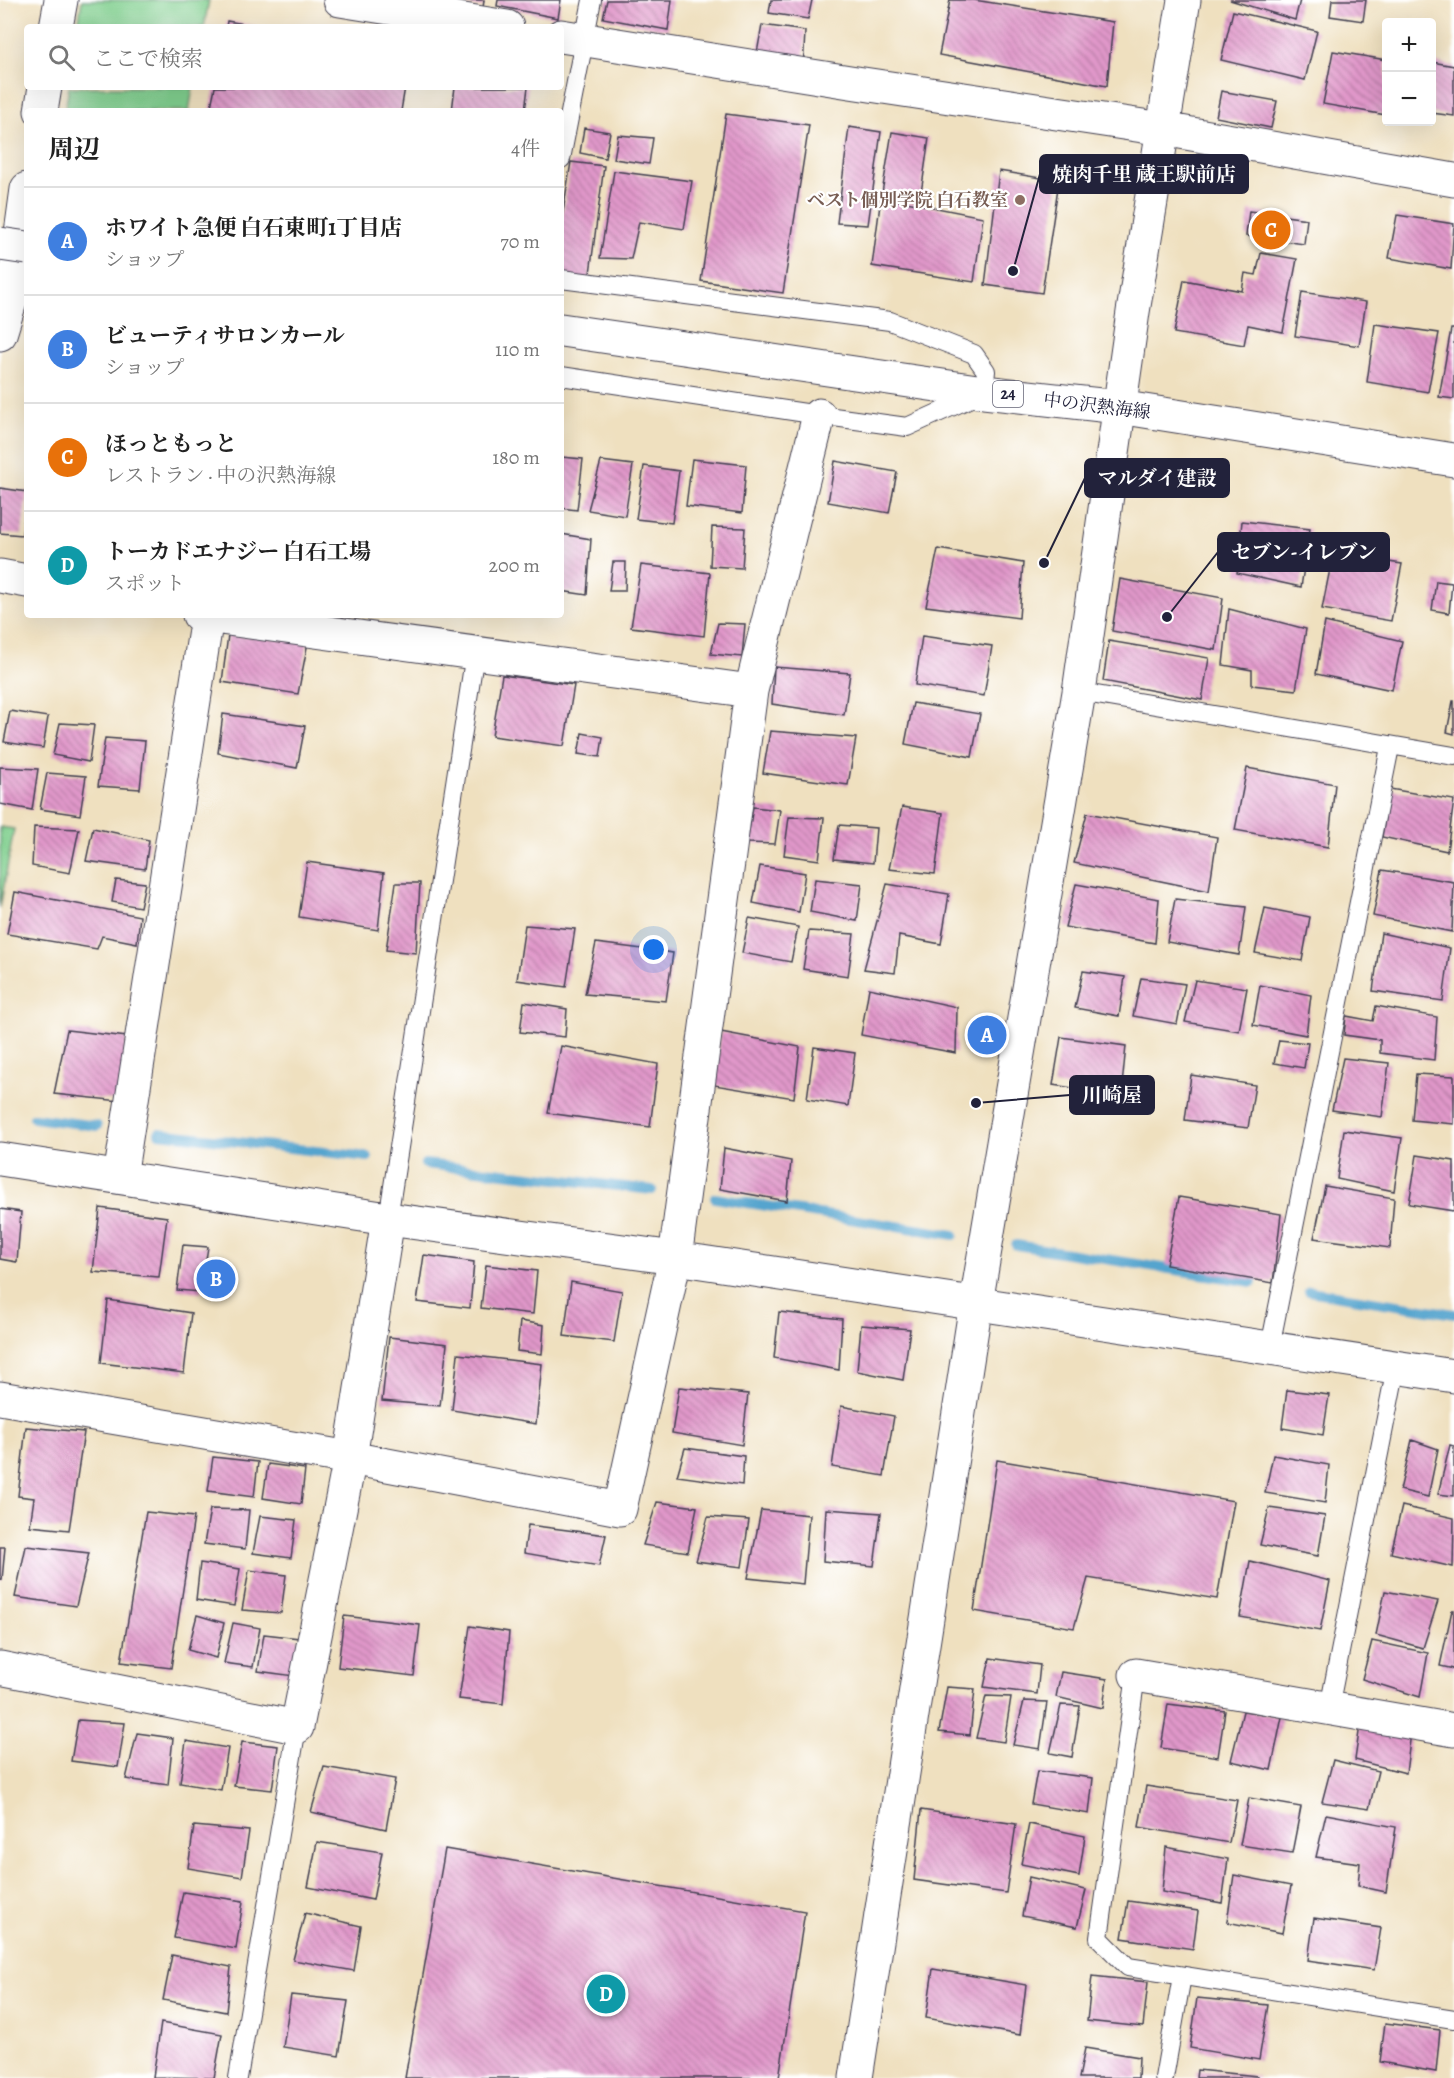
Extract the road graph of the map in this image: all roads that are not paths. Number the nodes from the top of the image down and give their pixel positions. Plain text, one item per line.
1 (61, 0) edge
2 (340, 0) edge
3 (592, 0) edge
4 (1184, 0) edge
5 (57, 24) edge
6 (488, 24) edge
7 (573, 38) edge
8 (44, 90) edge
9 (42, 108) edge
10 (564, 129) edge
11 (1163, 129) junction
12 (1454, 180) edge
13 (24, 236) edge
14 (0, 244) edge
15 (24, 248) edge
16 (564, 279) edge
17 (20, 293) edge
18 (564, 330) edge
19 (0, 334) edge
20 (564, 376) edge
21 (984, 392) junction
22 (1119, 407) junction
23 (819, 415) junction
24 (1454, 460) edge
25 (0, 576) edge
26 (24, 580) edge
27 (203, 618) edge
28 (218, 618) edge
29 (475, 653) junction
30 (751, 691) junction
31 (1079, 692) junction
32 (1390, 747) junction
33 (1454, 756) edge
34 (0, 1159) edge
35 (120, 1177) junction
36 (387, 1218) junction
37 (675, 1258) junction
38 (976, 1303) junction
39 (1270, 1347) junction
40 (1396, 1367) junction
41 (1454, 1376) edge
42 (0, 1398) edge
43 (350, 1458) junction
44 (0, 1668) edge
45 (1136, 1675) joint
46 (1329, 1708) junction
47 (297, 1727) junction
48 (1454, 1730) edge
49 (1182, 1976) junction
50 (1454, 2019) edge
51 (238, 2078) edge
52 (856, 2078) edge
53 (1164, 2078) edge

1 - 5 street
2 - 6 street
3 - 7 lane
4 - 11 street
7 - 10 lane
7 - 11 street
8 - 9 street
11 - 12 street
11 - 22 street
13 - 17 street
14 - 15 street, bridge
16 - 21 lane
17 - 19 street
18 - 21 street, 中の沢熱海線 / 24
20 - 23 lane
21 - 22 street, 中の沢熱海線 / 24
21 - 23 lane
22 - 24 street, 中の沢熱海線 / 24
22 - 31 street
23 - 30 street
25 - 26 street
27 - 35 street
28 - 29 street
29 - 30 street
29 - 36 lane
30 - 37 street
31 - 32 lane
31 - 38 street
32 - 33 lane
32 - 39 lane
34 - 35 street
35 - 36 street
36 - 37 street
36 - 43 street
37 - 38 street
37 - 43 street
38 - 39 street
38 - 52 street
39 - 40 street
40 - 41 street
40 - 46 lane
42 - 43 street
43 - 47 street
44 - 47 street
45 - 46 street
45 - 49 lane
46 - 48 street
47 - 51 lane
49 - 50 lane
49 - 53 lane

